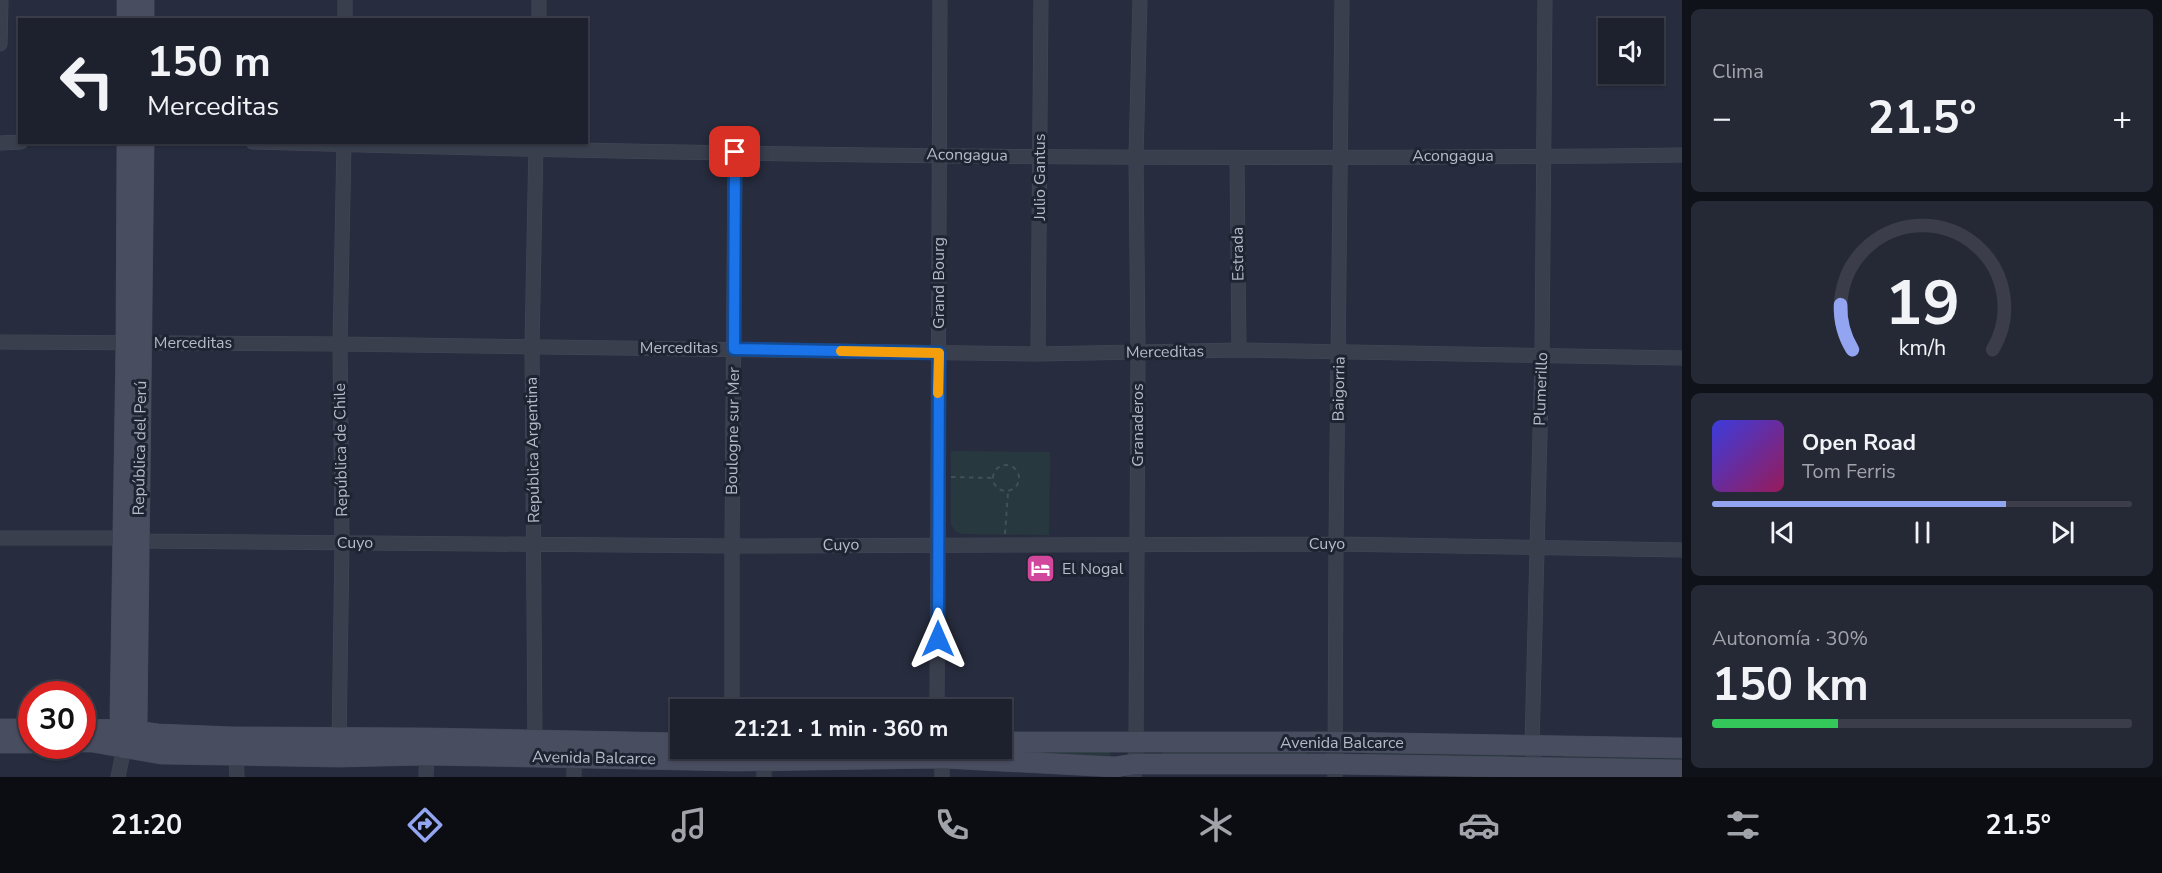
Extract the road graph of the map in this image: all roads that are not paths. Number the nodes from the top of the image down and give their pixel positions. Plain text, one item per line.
1 (1, 0) edge
2 (127, 0) edge
3 (144, 0) edge
4 (345, 0) edge
5 (539, 0) edge
6 (940, 0) edge
7 (1041, 0) edge
8 (1140, 0) edge
9 (1342, 0) edge
10 (1545, 0) edge
11 (127, 18) edge
12 (144, 18) edge
13 (345, 18) edge
14 (539, 18) edge
15 (0, 44) edge
16 (18, 142) edge
17 (0, 143) edge
18 (127, 144) edge
19 (144, 144) edge
20 (344, 144) edge
21 (536, 146) edge
22 (735, 152) junction
23 (939, 154) junction
24 (1040, 155) junction
25 (1682, 155) edge
26 (1342, 156) junction
27 (1136, 157) junction
28 (1544, 157) junction
29 (1237, 158) junction
30 (0, 342) edge
31 (134, 343) junction
32 (340, 344) junction
33 (532, 347) junction
34 (734, 349) junction
35 (1239, 350) junction
36 (1138, 352) junction
37 (939, 353) junction
38 (1339, 353) junction
39 (1038, 354) junction
40 (1542, 357) junction
41 (1682, 358) edge
42 (0, 538) edge
43 (131, 540) junction
44 (342, 543) junction
45 (535, 544) junction
46 (938, 544) junction
47 (1137, 544) junction
48 (1336, 544) junction
49 (732, 546) junction
50 (1536, 548) junction
51 (1682, 550) edge
52 (732, 699) edge
53 (937, 699) edge
54 (0, 729) edge
55 (18, 729) edge
56 (96, 732) edge
57 (127, 736) junction
58 (96, 740) edge
59 (1012, 742) edge
60 (1336, 742) junction
61 (0, 743) edge
62 (18, 743) edge
63 (1136, 743) junction
64 (670, 744) edge
65 (1533, 744) junction
66 (236, 745) junction
67 (427, 746) junction
68 (339, 747) junction
69 (538, 748) junction
70 (1682, 748) edge
71 (574, 749) junction
72 (670, 753) edge
73 (743, 759) edge
74 (941, 761) edge
75 (764, 769) edge
76 (1682, 770) edge
77 (1134, 771) edge
78 (1335, 771) edge
79 (1536, 772) edge
80 (118, 777) edge
81 (237, 777) edge
82 (426, 777) edge
83 (574, 777) edge

1 - 15 street
2 - 11 main road
3 - 12 main road
4 - 13 street
5 - 14 street
6 - 23 street, Grand Bourg
7 - 24 street, Julio Gantus
8 - 27 street, Granaderos
9 - 26 street, Baigorria
10 - 28 street, Plumerillo
16 - 17 street
18 - 31 main road, República del Perú
19 - 31 main road, República del Perú
20 - 21 street, Acongagua
20 - 32 street, República de Chile
21 - 22 street, Acongagua
21 - 33 street, República Argentina
22 - 23 street, Acongagua
22 - 34 street, Boulogne sur Mer
23 - 24 street, Acongagua
23 - 37 street, Grand Bourg
24 - 27 street, Acongagua
24 - 39 street, Julio Gantus
25 - 28 street, Acongagua
26 - 28 street, Acongagua
26 - 29 street, Acongagua
26 - 38 street, Baigorria
27 - 29 street, Acongagua
27 - 36 street, Granaderos
28 - 40 street, Plumerillo
29 - 35 street, Estrada
30 - 31 street, Merceditas
31 - 32 street, Merceditas
31 - 43 main road, República del Perú
32 - 33 street, Merceditas
32 - 44 street, República de Chile
33 - 34 street, Merceditas
33 - 45 street, República Argentina
34 - 37 street, Merceditas
34 - 49 street, Boulogne sur Mer
35 - 36 street, Merceditas
35 - 38 street, Merceditas
36 - 39 street, Merceditas
36 - 47 street, Granaderos
37 - 39 street, Merceditas
37 - 46 street, Grand Bourg
38 - 40 street, Merceditas
38 - 48 street, Baigorria
40 - 41 street, Merceditas
40 - 50 street, Plumerillo
42 - 43 street, Cuyo
43 - 44 street, Cuyo
43 - 57 main road, República del Perú
44 - 45 street, Cuyo
44 - 68 street, República de Chile
45 - 49 street, Cuyo
45 - 69 street, República Argentina
46 - 47 street, Cuyo
46 - 49 street, Cuyo
46 - 53 street, Grand Bourg
47 - 48 street, Cuyo
47 - 63 street, Granaderos
48 - 50 street, Cuyo
48 - 60 street, Baigorria
49 - 52 street, Boulogne sur Mer
50 - 51 street, Cuyo
50 - 65 street, Plumerillo
54 - 55 main road
56 - 57 main road, Avenida Balcarce
57 - 58 main road, Avenida Balcarce
57 - 66 main road, Avenida Balcarce
57 - 80 street, República del Perú
59 - 63 main road, Avenida Balcarce
60 - 63 main road, Avenida Balcarce
60 - 65 main road, Avenida Balcarce
60 - 78 street, Baigorria
61 - 62 main road
63 - 77 street, Granaderos
64 - 71 main road, Avenida Balcarce
65 - 70 main road, Avenida Balcarce
65 - 79 street, Plumerillo
66 - 68 main road, Avenida Balcarce
66 - 81 street
67 - 68 main road, Avenida Balcarce
67 - 69 main road, Avenida Balcarce
67 - 82 street
69 - 71 main road, Avenida Balcarce
71 - 72 main road, Avenida Balcarce
71 - 83 street
73 - 75 main road, Avenida Balcarce
74 - 75 main road, Avenida Balcarce
74 - 77 main road, Avenida Balcarce
76 - 79 main road, Avenida Balcarce
77 - 78 main road, Avenida Balcarce
78 - 79 main road, Avenida Balcarce

